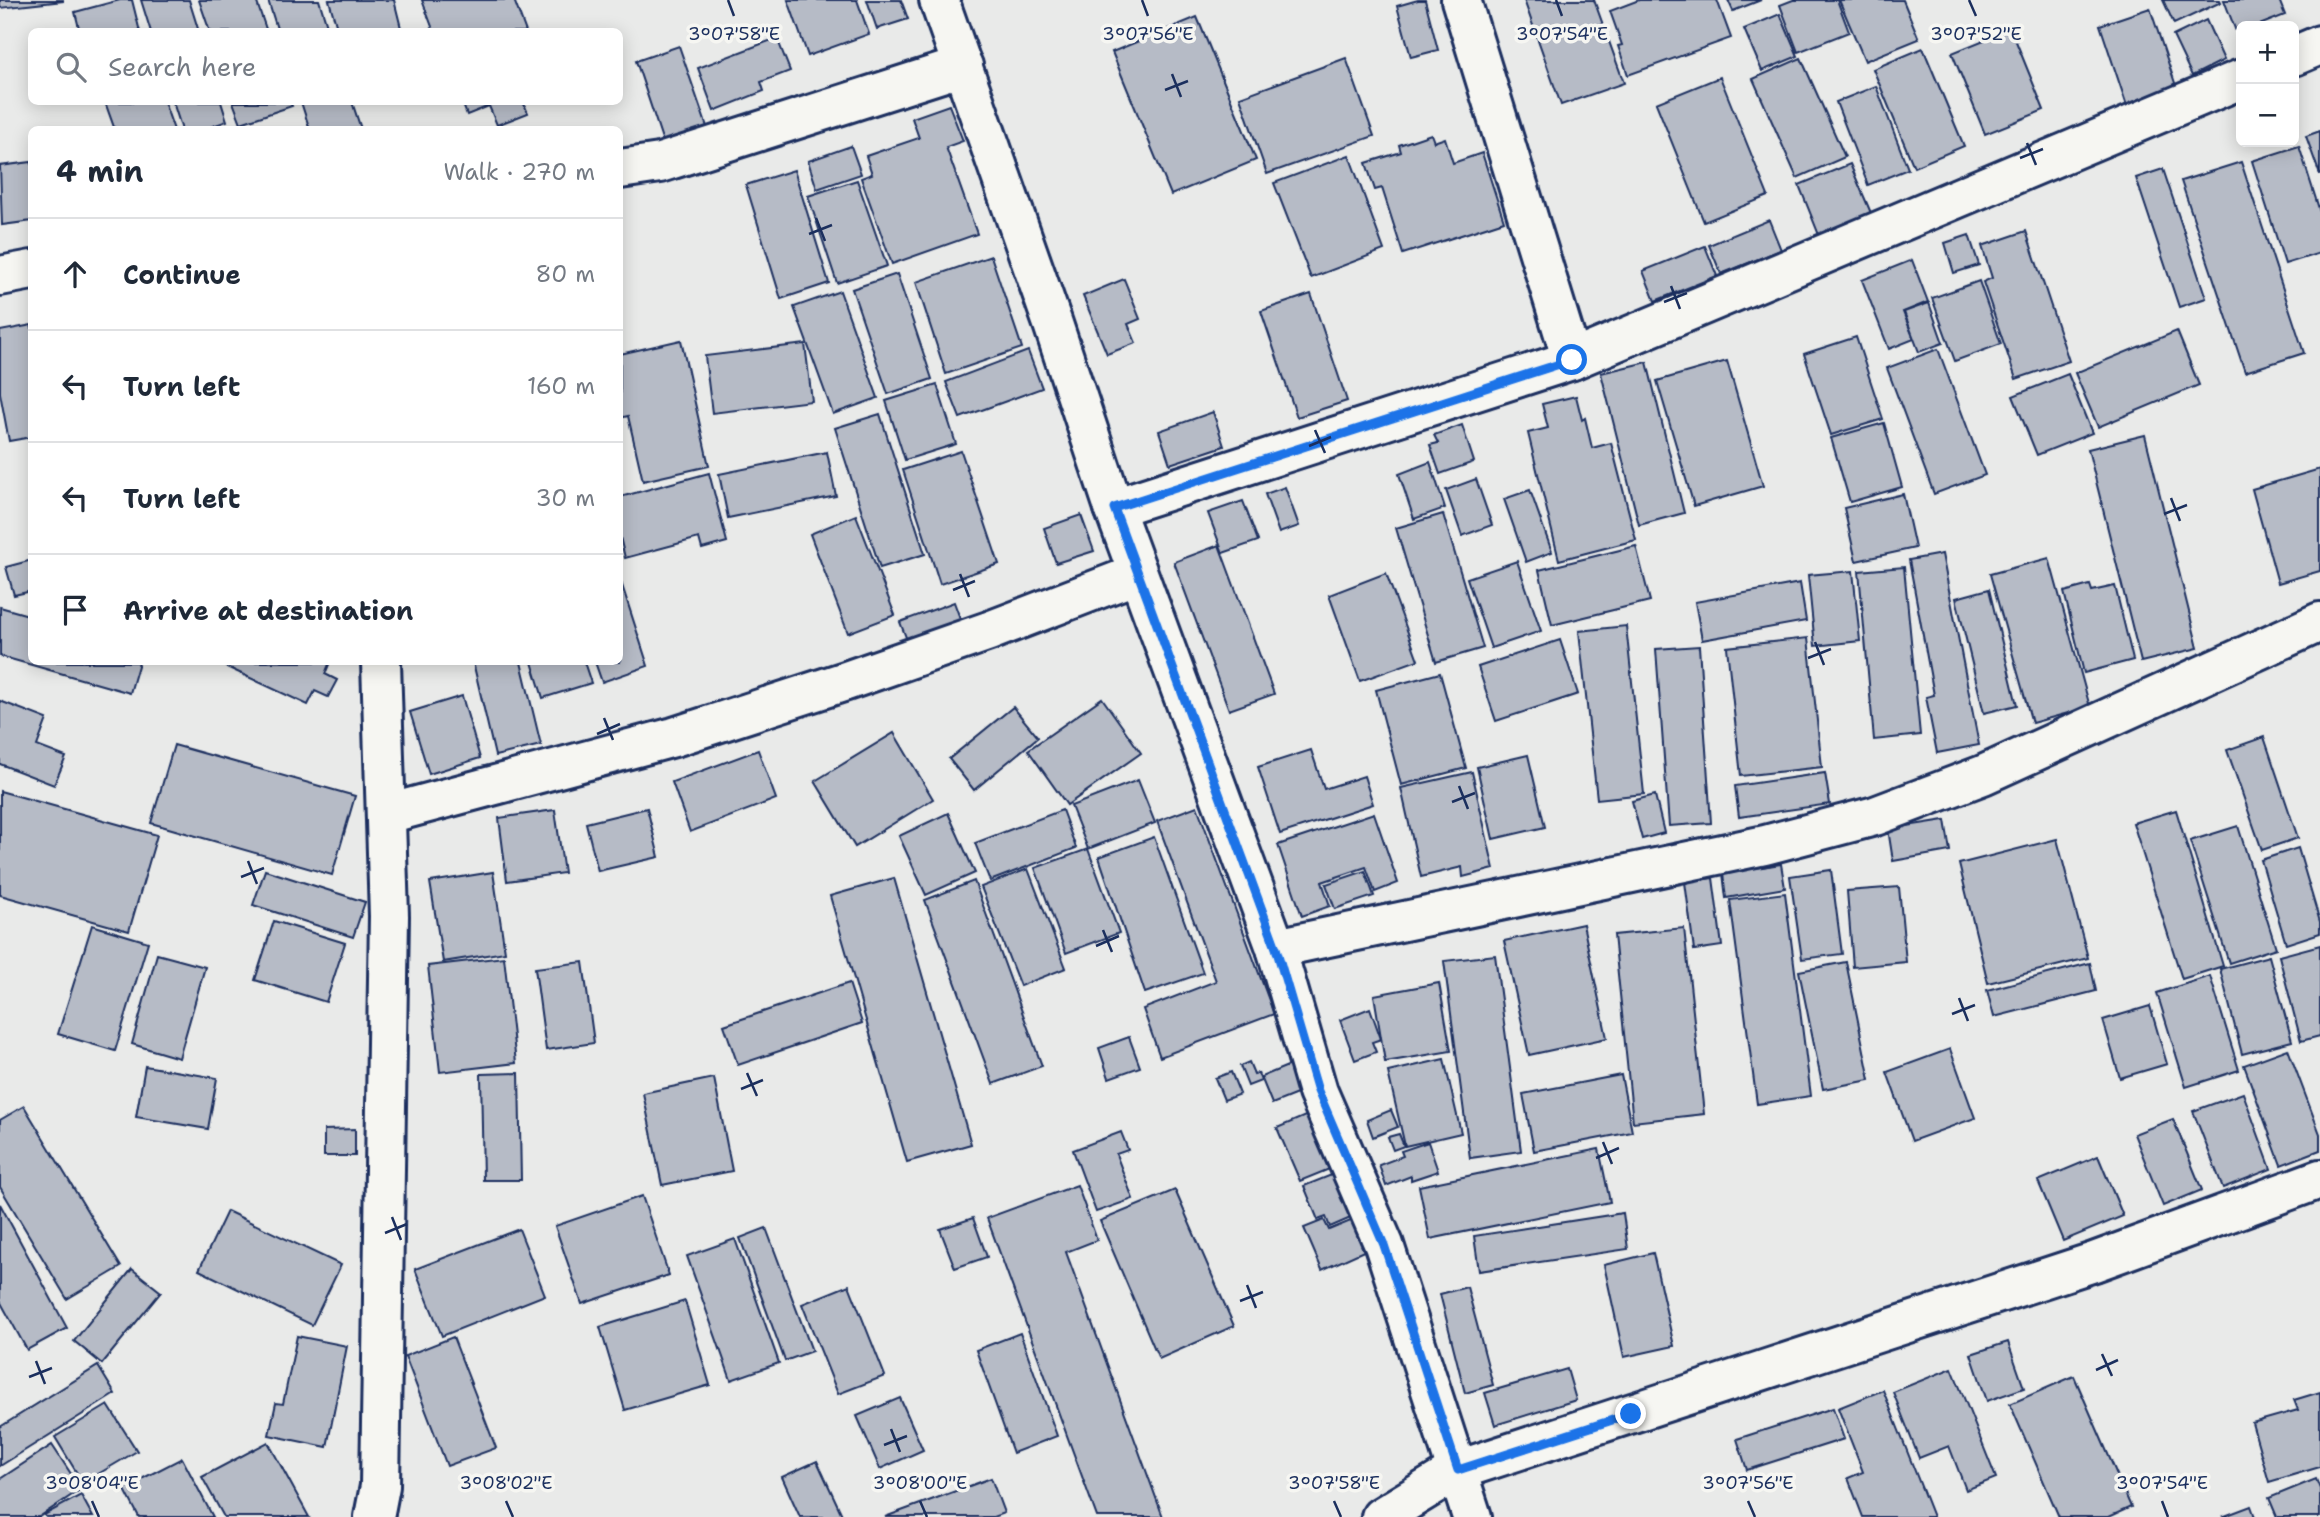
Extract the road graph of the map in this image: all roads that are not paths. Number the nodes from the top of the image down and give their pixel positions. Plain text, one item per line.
1 (939, 0) edge
2 (1461, 0) edge
3 (2320, 46) edge
4 (2299, 55) edge
5 (963, 66) junction
6 (2236, 81) edge
7 (623, 169) edge
8 (28, 271) edge
9 (0, 276) edge
10 (1572, 360) junction
11 (1114, 508) junction
12 (1137, 574) junction
13 (2320, 622) edge
14 (381, 665) edge
15 (387, 814) junction
16 (1276, 948) junction
17 (2320, 1178) edge
18 (1458, 1470) junction
19 (374, 1517) edge
20 (1381, 1517) edge
21 (1472, 1517) edge

1 - 5 street
2 - 10 street
3 - 4 street
5 - 7 street
5 - 11 street
6 - 10 street
8 - 9 street
10 - 11 street
11 - 12 street
12 - 15 street
12 - 16 street
13 - 16 street
14 - 15 street
15 - 19 street
16 - 18 street
17 - 18 street
18 - 20 street
18 - 21 street

